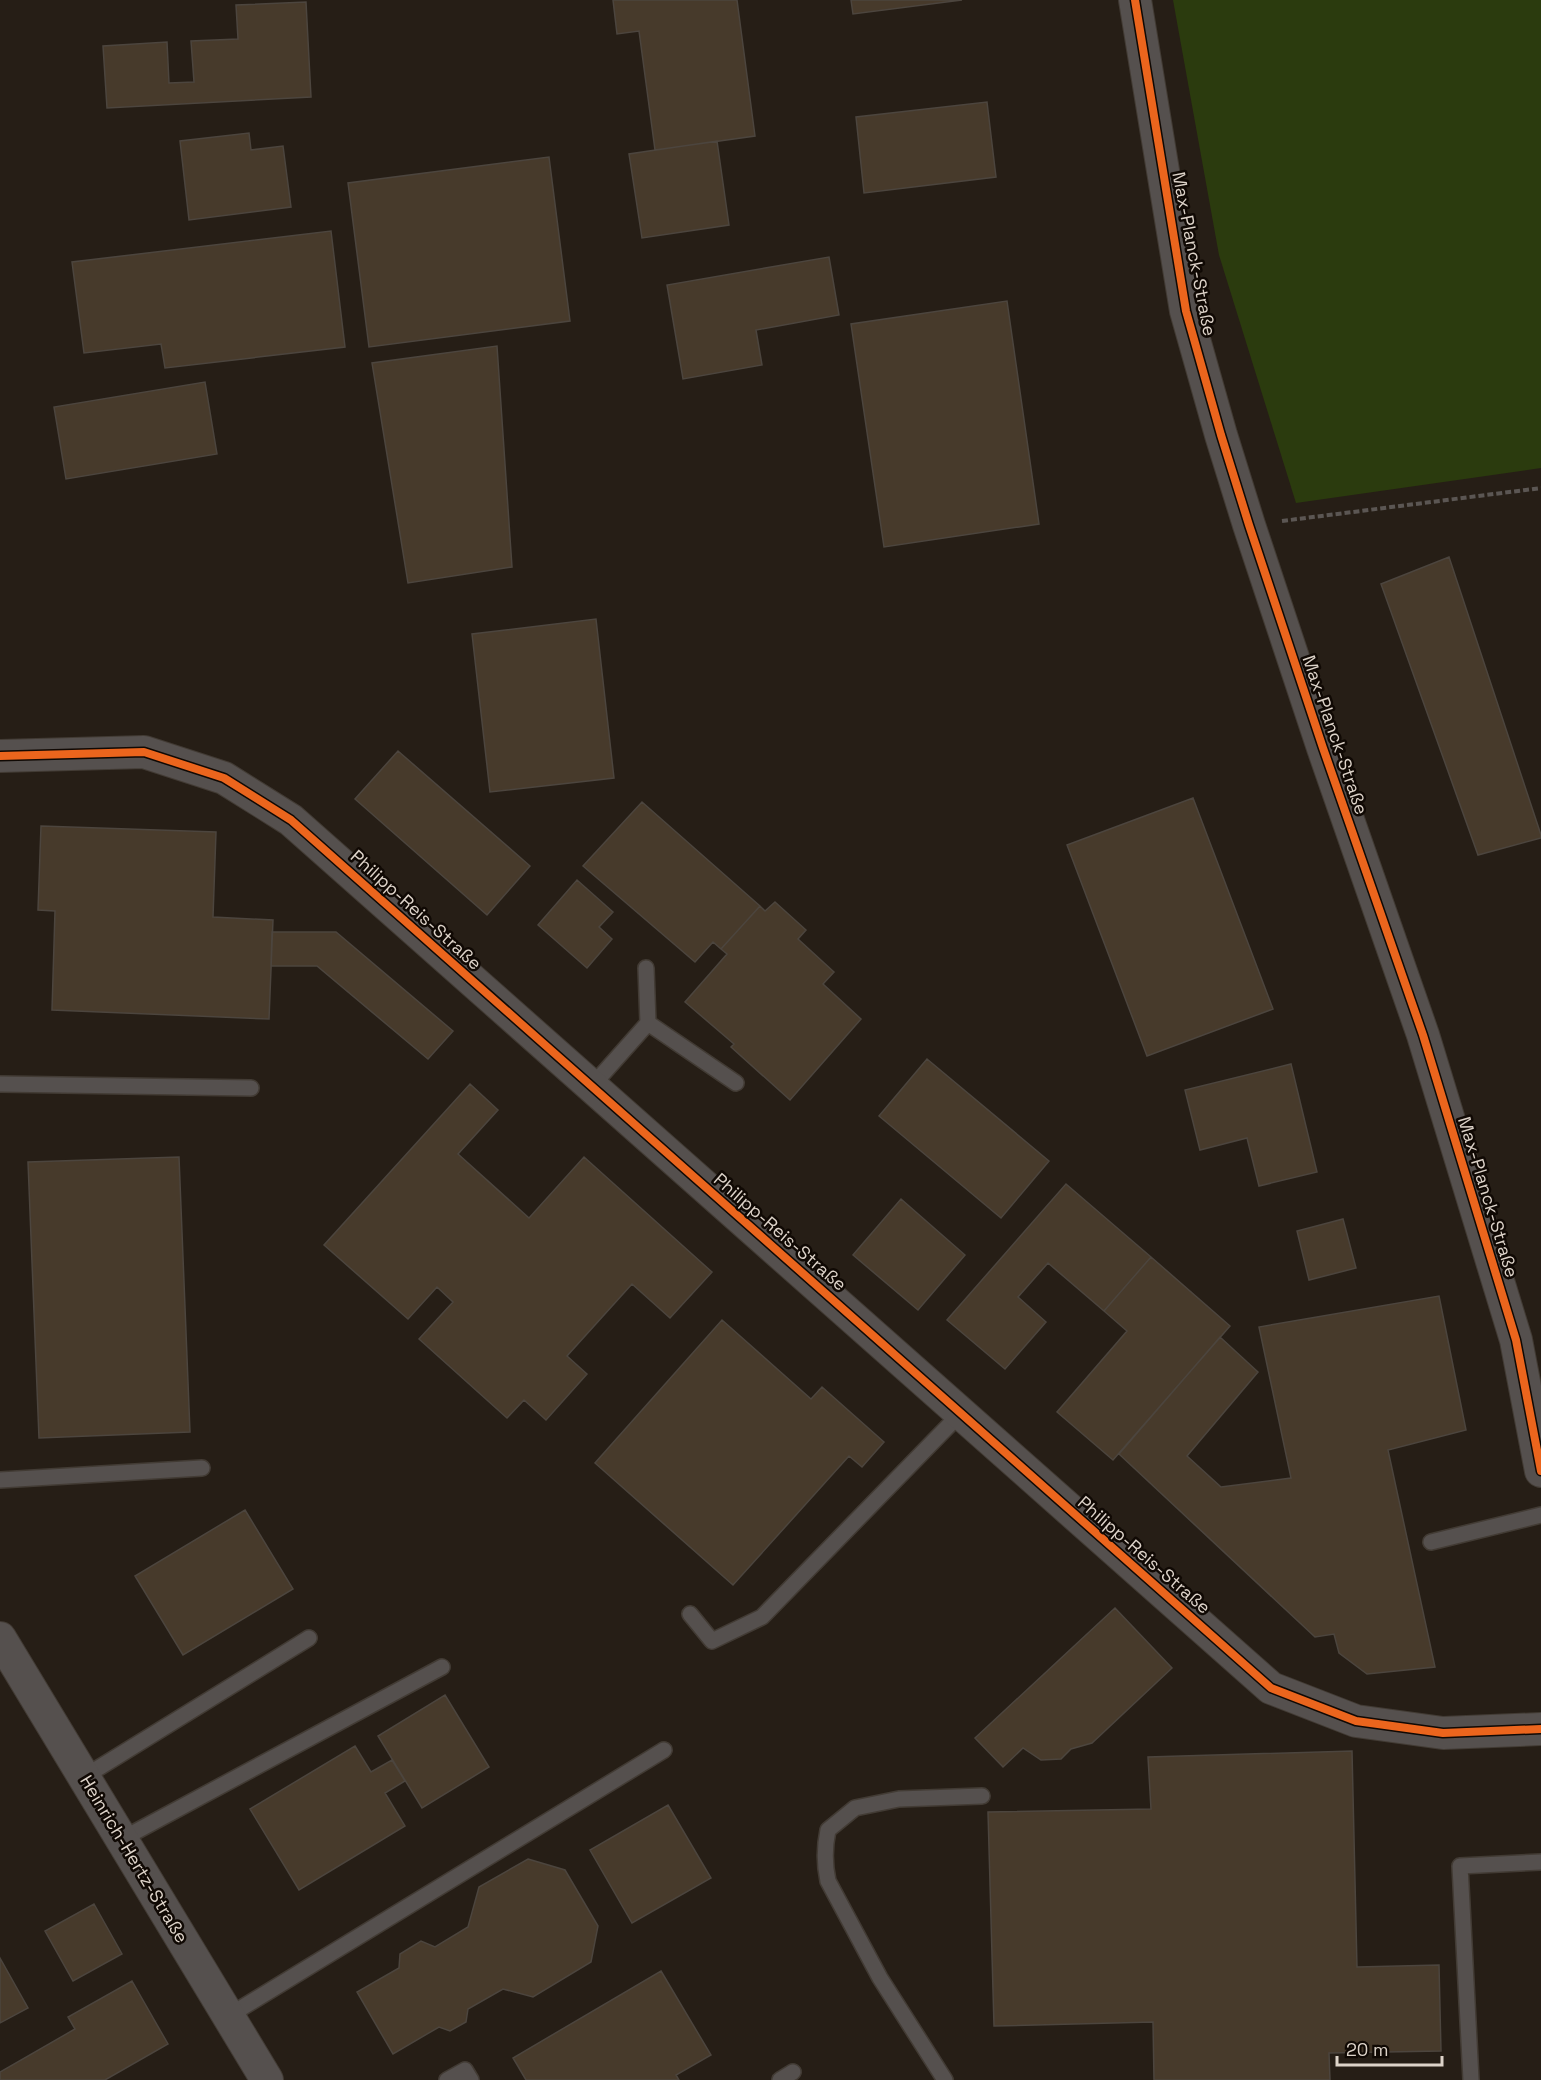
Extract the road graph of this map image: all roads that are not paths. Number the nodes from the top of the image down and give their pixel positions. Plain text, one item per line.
1 (1134, 0) edge
2 (0, 756) edge
3 (646, 968) dead end
4 (648, 1023) junction
5 (736, 1083) dead end
6 (0, 1084) edge
7 (592, 1086) junction
8 (251, 1088) dead end
9 (961, 1413) junction
10 (202, 1468) dead end
11 (1541, 1471) edge
12 (0, 1480) edge
13 (1541, 1515) edge
14 (1431, 1542) dead end
15 (690, 1614) dead end
16 (0, 1638) edge
17 (309, 1638) dead end
18 (442, 1667) dead end
19 (1541, 1729) edge
20 (664, 1750) dead end
21 (84, 1778) junction
22 (982, 1796) dead end
23 (122, 1839) junction
24 (1541, 1862) edge
25 (230, 2015) junction
26 (267, 2080) edge
27 (447, 2080) edge
28 (471, 2080) edge
29 (945, 2080) edge
30 (1471, 2080) edge

1 - 11 street, Max-Planck-Straße
2 - 7 street, Philipp-Reis-Straße
3 - 4 lane
4 - 5 lane
4 - 7 lane
6 - 8 lane
7 - 9 street, Philipp-Reis-Straße
9 - 15 lane
9 - 19 street, Philipp-Reis-Straße
10 - 12 lane
13 - 14 lane
16 - 21 street, Heinrich-Hertz-Straße
17 - 21 lane
18 - 23 lane
20 - 25 lane
21 - 23 street, Heinrich-Hertz-Straße
22 - 29 lane
23 - 25 street, Heinrich-Hertz-Straße
24 - 30 lane
25 - 26 street, Heinrich-Hertz-Straße
27 - 28 lane

